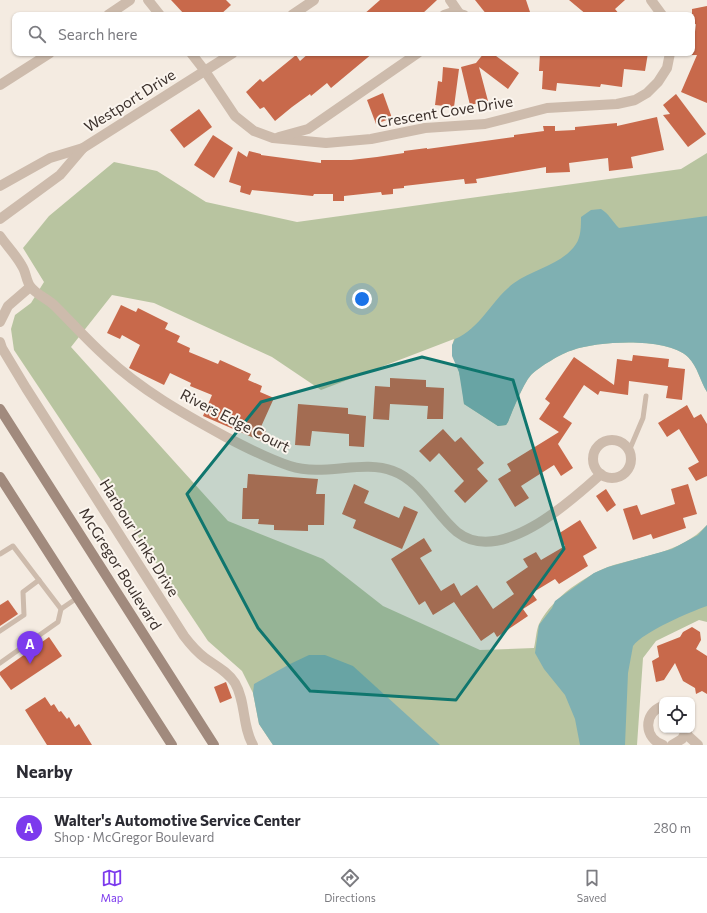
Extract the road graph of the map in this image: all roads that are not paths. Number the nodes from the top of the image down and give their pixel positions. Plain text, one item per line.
1 (130, 0) edge
2 (148, 0) edge
3 (314, 0) edge
4 (450, 0) edge
5 (651, 0) edge
6 (112, 12) edge
7 (158, 12) edge
8 (296, 12) edge
9 (460, 12) edge
10 (660, 12) edge
11 (45, 56) edge
12 (193, 56) edge
13 (228, 56) edge
14 (413, 56) edge
15 (669, 56) edge
16 (205, 71) junction
17 (0, 85) edge
18 (273, 138) junction
19 (83, 148) junction
20 (0, 186) edge
21 (0, 219) edge
22 (0, 236) edge
23 (30, 287) junction
24 (0, 322) edge
25 (0, 342) edge
26 (646, 396) dead end
27 (0, 409) edge
28 (629, 451) junction
29 (601, 474) junction
30 (0, 477) edge
31 (0, 554) edge
32 (39, 580) junction
33 (77, 598) junction
34 (61, 609) junction
35 (0, 631) edge
36 (0, 663) edge
37 (659, 707) edge
38 (685, 733) edge
39 (687, 733) edge
40 (172, 745) edge
41 (214, 745) edge
42 (253, 745) edge
43 (663, 745) edge
44 (672, 745) edge
45 (698, 745) edge

1 - 6 street
2 - 7 street
3 - 8 street
4 - 9 street
5 - 10 street
11 - 17 street
12 - 16 street, Crescent Cove Drive
13 - 16 street, Westport Drive
14 - 18 street
15 - 18 street, Crescent Cove Drive
16 - 18 street, Crescent Cove Drive
16 - 19 street, Westport Drive
19 - 20 street, Westport Drive
19 - 21 street, Westport Drive
22 - 23 street
23 - 24 street
23 - 29 street, Rivers Edge Court
25 - 42 street, Harbour Links Drive
26 - 28 lane
27 - 41 main road, McGregor Boulevard
28 - 29 street
28 - 29 street
30 - 33 main road
31 - 32 lane
32 - 34 lane
32 - 35 lane
33 - 34 lane
33 - 40 main road
34 - 36 lane
37 - 43 street
38 - 44 street
39 - 45 street

